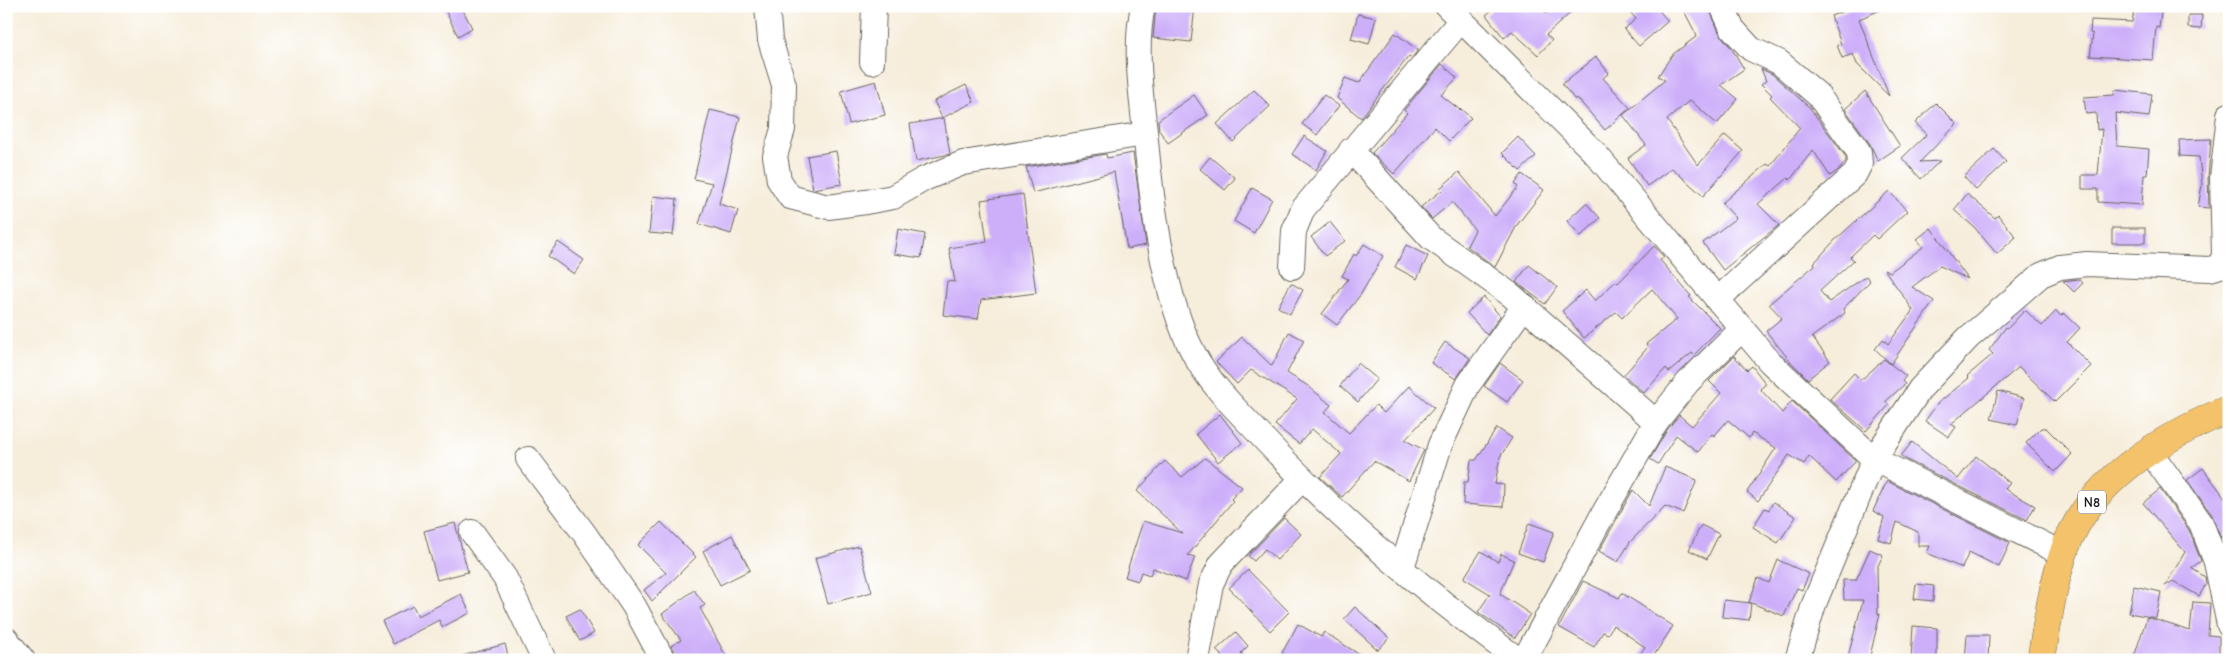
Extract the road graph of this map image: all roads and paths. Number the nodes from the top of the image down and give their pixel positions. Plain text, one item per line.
1 (767, 6) edge
2 (874, 6) edge
3 (1143, 6) edge
4 (1722, 6) edge
5 (1454, 13) edge
6 (872, 62) dead end
7 (2229, 115) edge
8 (1145, 134) junction
9 (1351, 150) junction
10 (1292, 266) dead end
11 (1718, 300) junction
12 (1524, 306) junction
13 (1742, 329) junction
14 (2229, 409) edge
15 (1656, 422) junction
16 (2149, 450) junction
17 (528, 459) dead end
18 (1874, 459) junction
19 (1302, 479) junction
20 (472, 532) dead end
21 (2063, 554) junction
22 (1402, 568) junction
23 (2229, 625) edge
24 (6, 639) edge
25 (23, 660) edge
26 (544, 660) edge
27 (663, 660) edge
28 (1197, 660) edge
29 (1519, 660) edge
30 (1524, 660) edge
31 (1798, 660) edge
32 (2041, 660) edge

1 - 8 street
2 - 6 street
3 - 8 street
4 - 11 street
5 - 9 street
5 - 11 street
7 - 18 street
8 - 19 street
9 - 10 street
9 - 12 street
11 - 13 street
12 - 15 street
12 - 22 street
13 - 15 street
13 - 18 street
14 - 16 highway, N8
15 - 30 street
16 - 21 highway, N8
16 - 23 street
17 - 27 street
18 - 21 street
18 - 31 street
19 - 22 street
19 - 28 street
20 - 26 street
21 - 32 highway, N8
22 - 29 street
24 - 25 street

